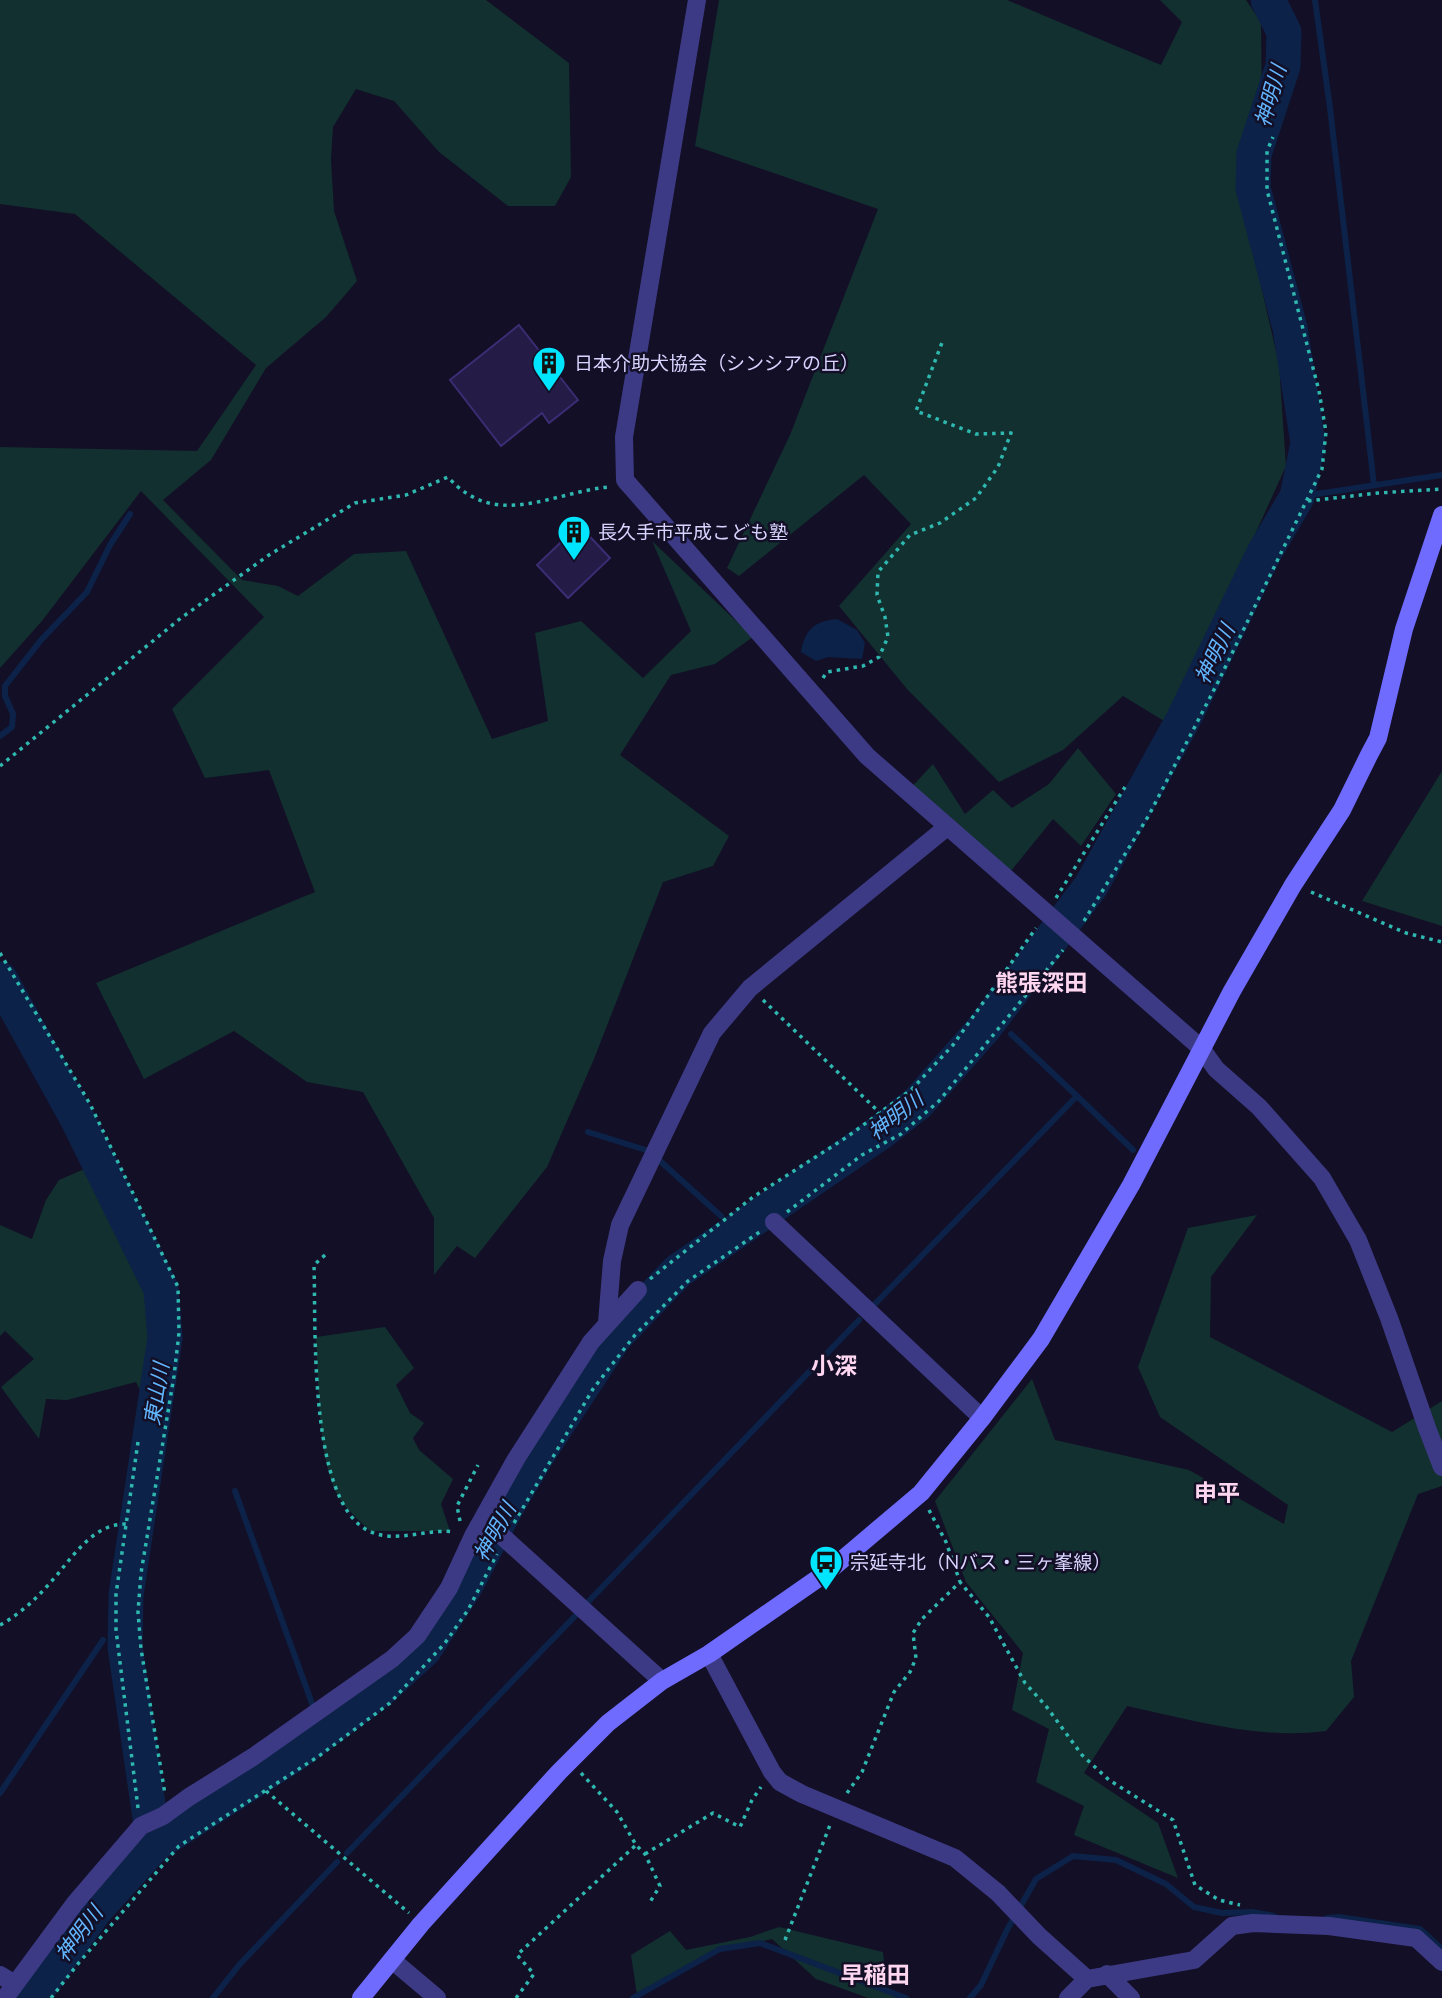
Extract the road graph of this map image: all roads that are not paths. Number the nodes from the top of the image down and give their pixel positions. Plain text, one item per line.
1 (697, 0) edge
2 (1442, 515) edge
3 (947, 827) junction
4 (1201, 1048) junction
5 (774, 1222) road end
6 (638, 1290) road end
7 (607, 1323) junction
8 (982, 1418) junction
9 (1442, 1467) edge
10 (479, 1529) junction
11 (709, 1654) junction
12 (662, 1681) junction
13 (392, 1960) junction
14 (1442, 1962) edge
15 (1107, 1974) junction
16 (1087, 1979) junction
17 (7, 1986) edge
18 (361, 1998) edge
19 (437, 1998) edge
20 (1068, 1998) edge
21 (1131, 1998) edge

1 - 3 street
2 - 4 street
3 - 4 street
3 - 7 street
4 - 8 street
4 - 9 street
5 - 8 street
6 - 7 street
7 - 10 street
8 - 11 street
10 - 12 street
10 - 17 street
11 - 12 street
11 - 16 street
12 - 13 street
13 - 18 street
13 - 19 street
14 - 15 street
15 - 16 street
15 - 21 street
16 - 20 street

